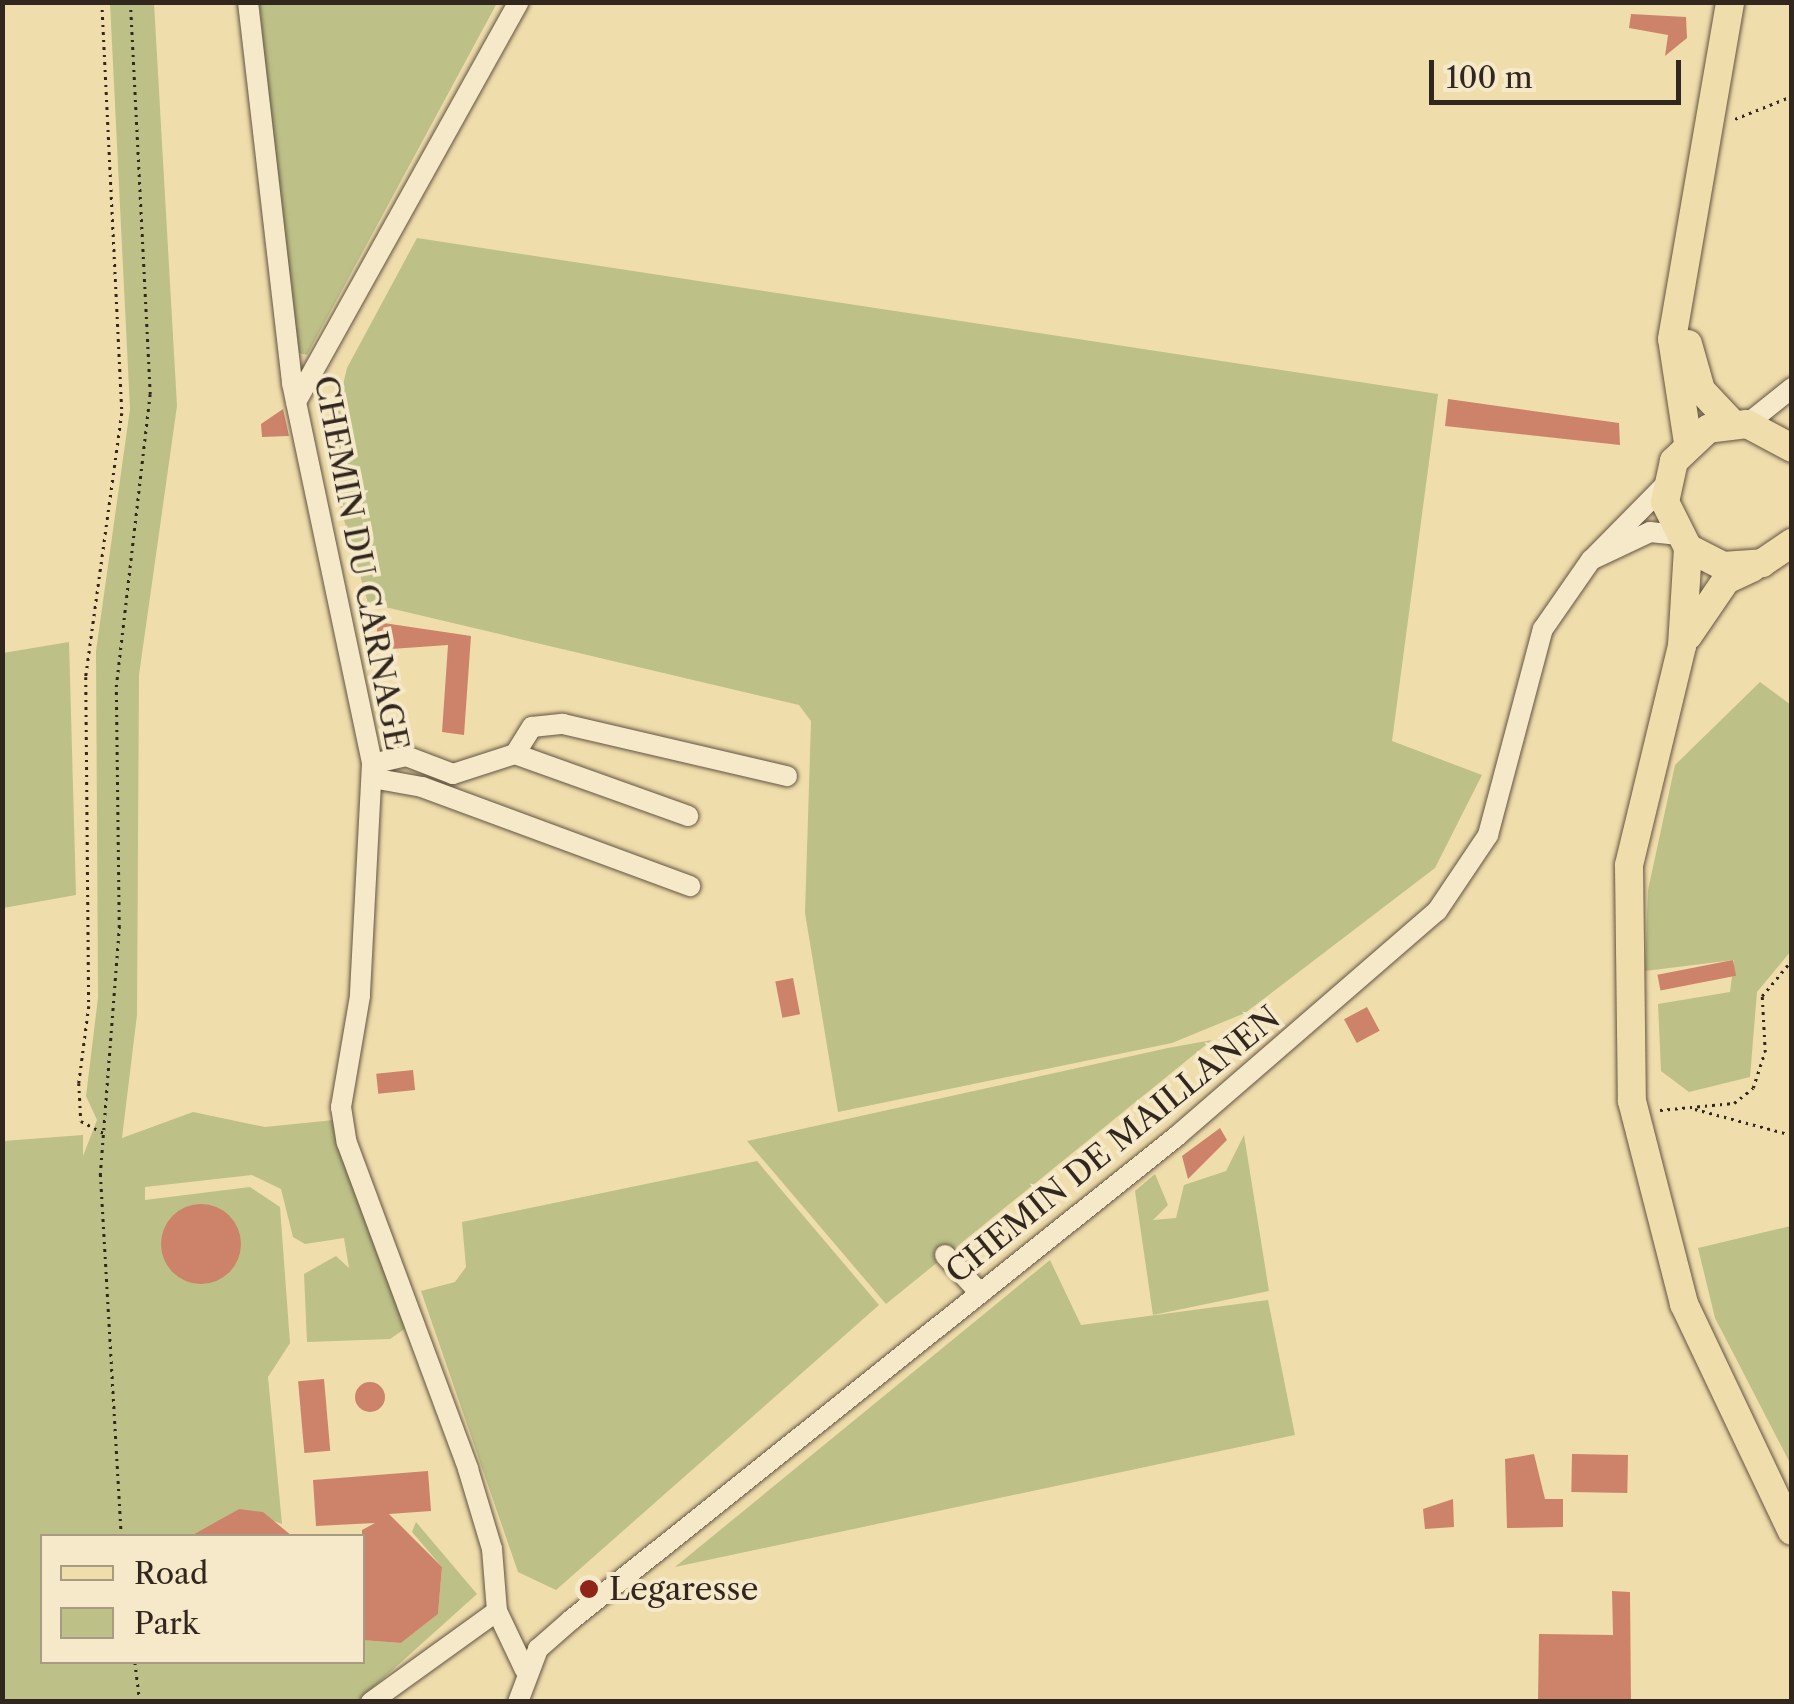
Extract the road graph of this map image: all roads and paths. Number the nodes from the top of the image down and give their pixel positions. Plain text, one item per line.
1 (102, 2) edge
2 (130, 2) edge
3 (248, 2) edge
4 (519, 2) edge
5 (1730, 2) edge
6 (1792, 96) edge
7 (1708, 120) junction
8 (1687, 240) junction
9 (1792, 388) edge
10 (296, 402) junction
11 (1740, 424) junction
12 (1688, 443) junction
13 (1792, 448) edge
14 (1666, 484) junction
15 (1683, 542) junction
16 (1792, 543) edge
17 (1591, 560) junction
18 (1762, 563) junction
19 (1682, 646) junction
20 (515, 754) junction
21 (372, 771) junction
22 (787, 776) dead end
23 (688, 816) dead end
24 (690, 886) dead end
25 (1792, 960) edge
26 (1689, 1108) junction
27 (1634, 1112) junction
28 (104, 1133) junction
29 (1792, 1135) edge
30 (945, 1255) dead end
31 (980, 1293) junction
32 (1792, 1531) edge
33 (121, 1534) edge
34 (497, 1611) junction
35 (135, 1664) edge
36 (526, 1670) junction
37 (140, 1702) edge
38 (371, 1702) edge
39 (518, 1702) edge

1 - 28 path
2 - 28 path
3 - 10 street, CHEMIN DU CARNAGE
4 - 10 street
5 - 7 main road
6 - 7 path
7 - 8 main road
8 - 11 main road
8 - 12 main road
9 - 11 street
10 - 21 street, CHEMIN DU CARNAGE
11 - 12 main road
11 - 13 main road
12 - 14 main road
14 - 15 main road
14 - 17 street, CHEMIN DE MAILLANEN
15 - 17 street
15 - 18 main road
15 - 19 main road
16 - 18 main road
17 - 31 street, CHEMIN DE MAILLANEN
18 - 19 main road
19 - 27 main road
20 - 21 street
20 - 22 street
20 - 23 street
21 - 24 street
21 - 34 street, CHEMIN DU CARNAGE
25 - 26 path
26 - 27 path
26 - 29 path
27 - 32 main road
28 - 33 path
30 - 31 street
31 - 36 street, CHEMIN DE MAILLANEN
34 - 36 street, CHEMIN DU CARNAGE
34 - 38 street
35 - 37 path
36 - 39 street

